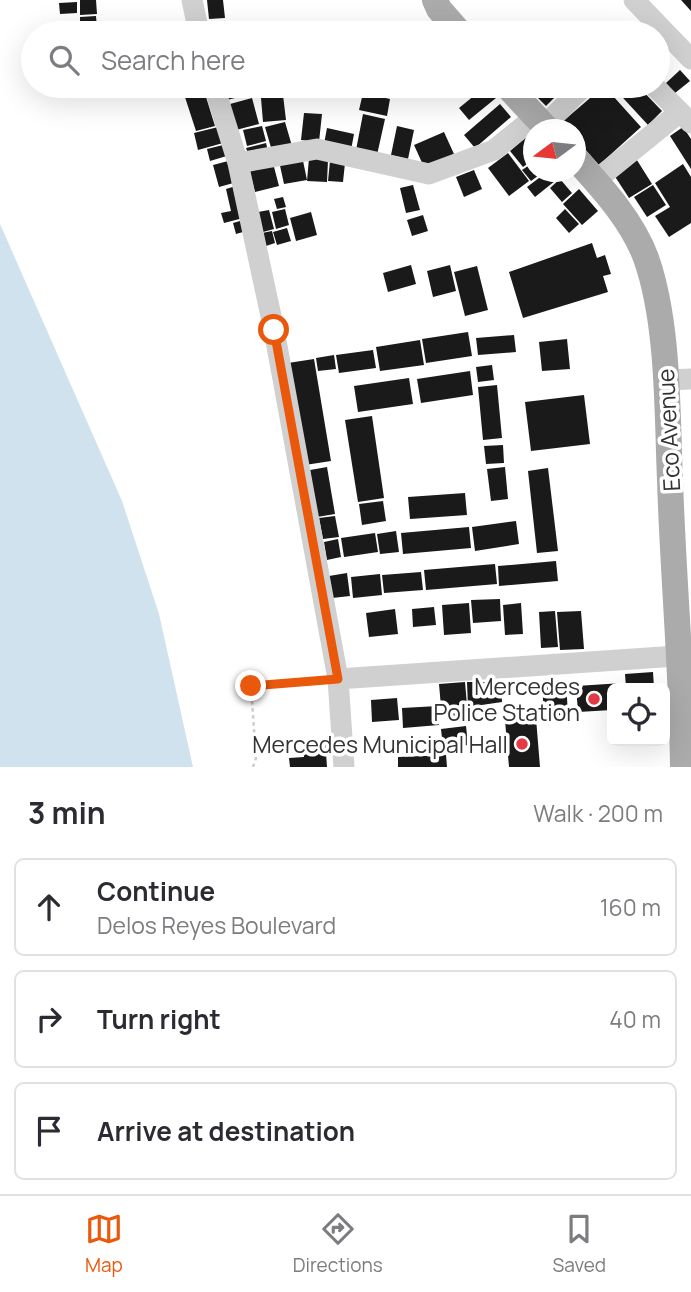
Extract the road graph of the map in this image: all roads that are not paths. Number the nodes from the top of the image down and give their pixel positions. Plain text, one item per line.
1 (191, 0) edge
2 (634, 0) edge
3 (432, 3) edge
4 (651, 18) junction
5 (196, 21) edge
6 (449, 21) edge
7 (648, 21) edge
8 (654, 21) edge
9 (670, 37) edge
10 (691, 59) edge
11 (218, 98) edge
12 (519, 98) edge
13 (571, 98) edge
14 (666, 98) edge
15 (686, 118) edge
16 (538, 119) edge
17 (548, 119) edge
18 (523, 135) edge
19 (238, 163) junction
20 (586, 171) edge
21 (595, 181) junction
22 (679, 379) edge
23 (684, 654) edge
24 (338, 679) junction
25 (344, 767) edge
26 (683, 767) edge

1 - 5 street
2 - 4 street
3 - 6 main road
4 - 7 street
4 - 8 street
9 - 10 street
11 - 19 street
12 - 16 main road
13 - 17 street
14 - 15 street
15 - 21 street
18 - 19 street
19 - 24 street
20 - 21 main road, Eco Avenue
21 - 22 main road, Eco Avenue
22 - 23 main road, Eco Avenue
23 - 24 street
23 - 26 main road, Eco Avenue
24 - 25 street

